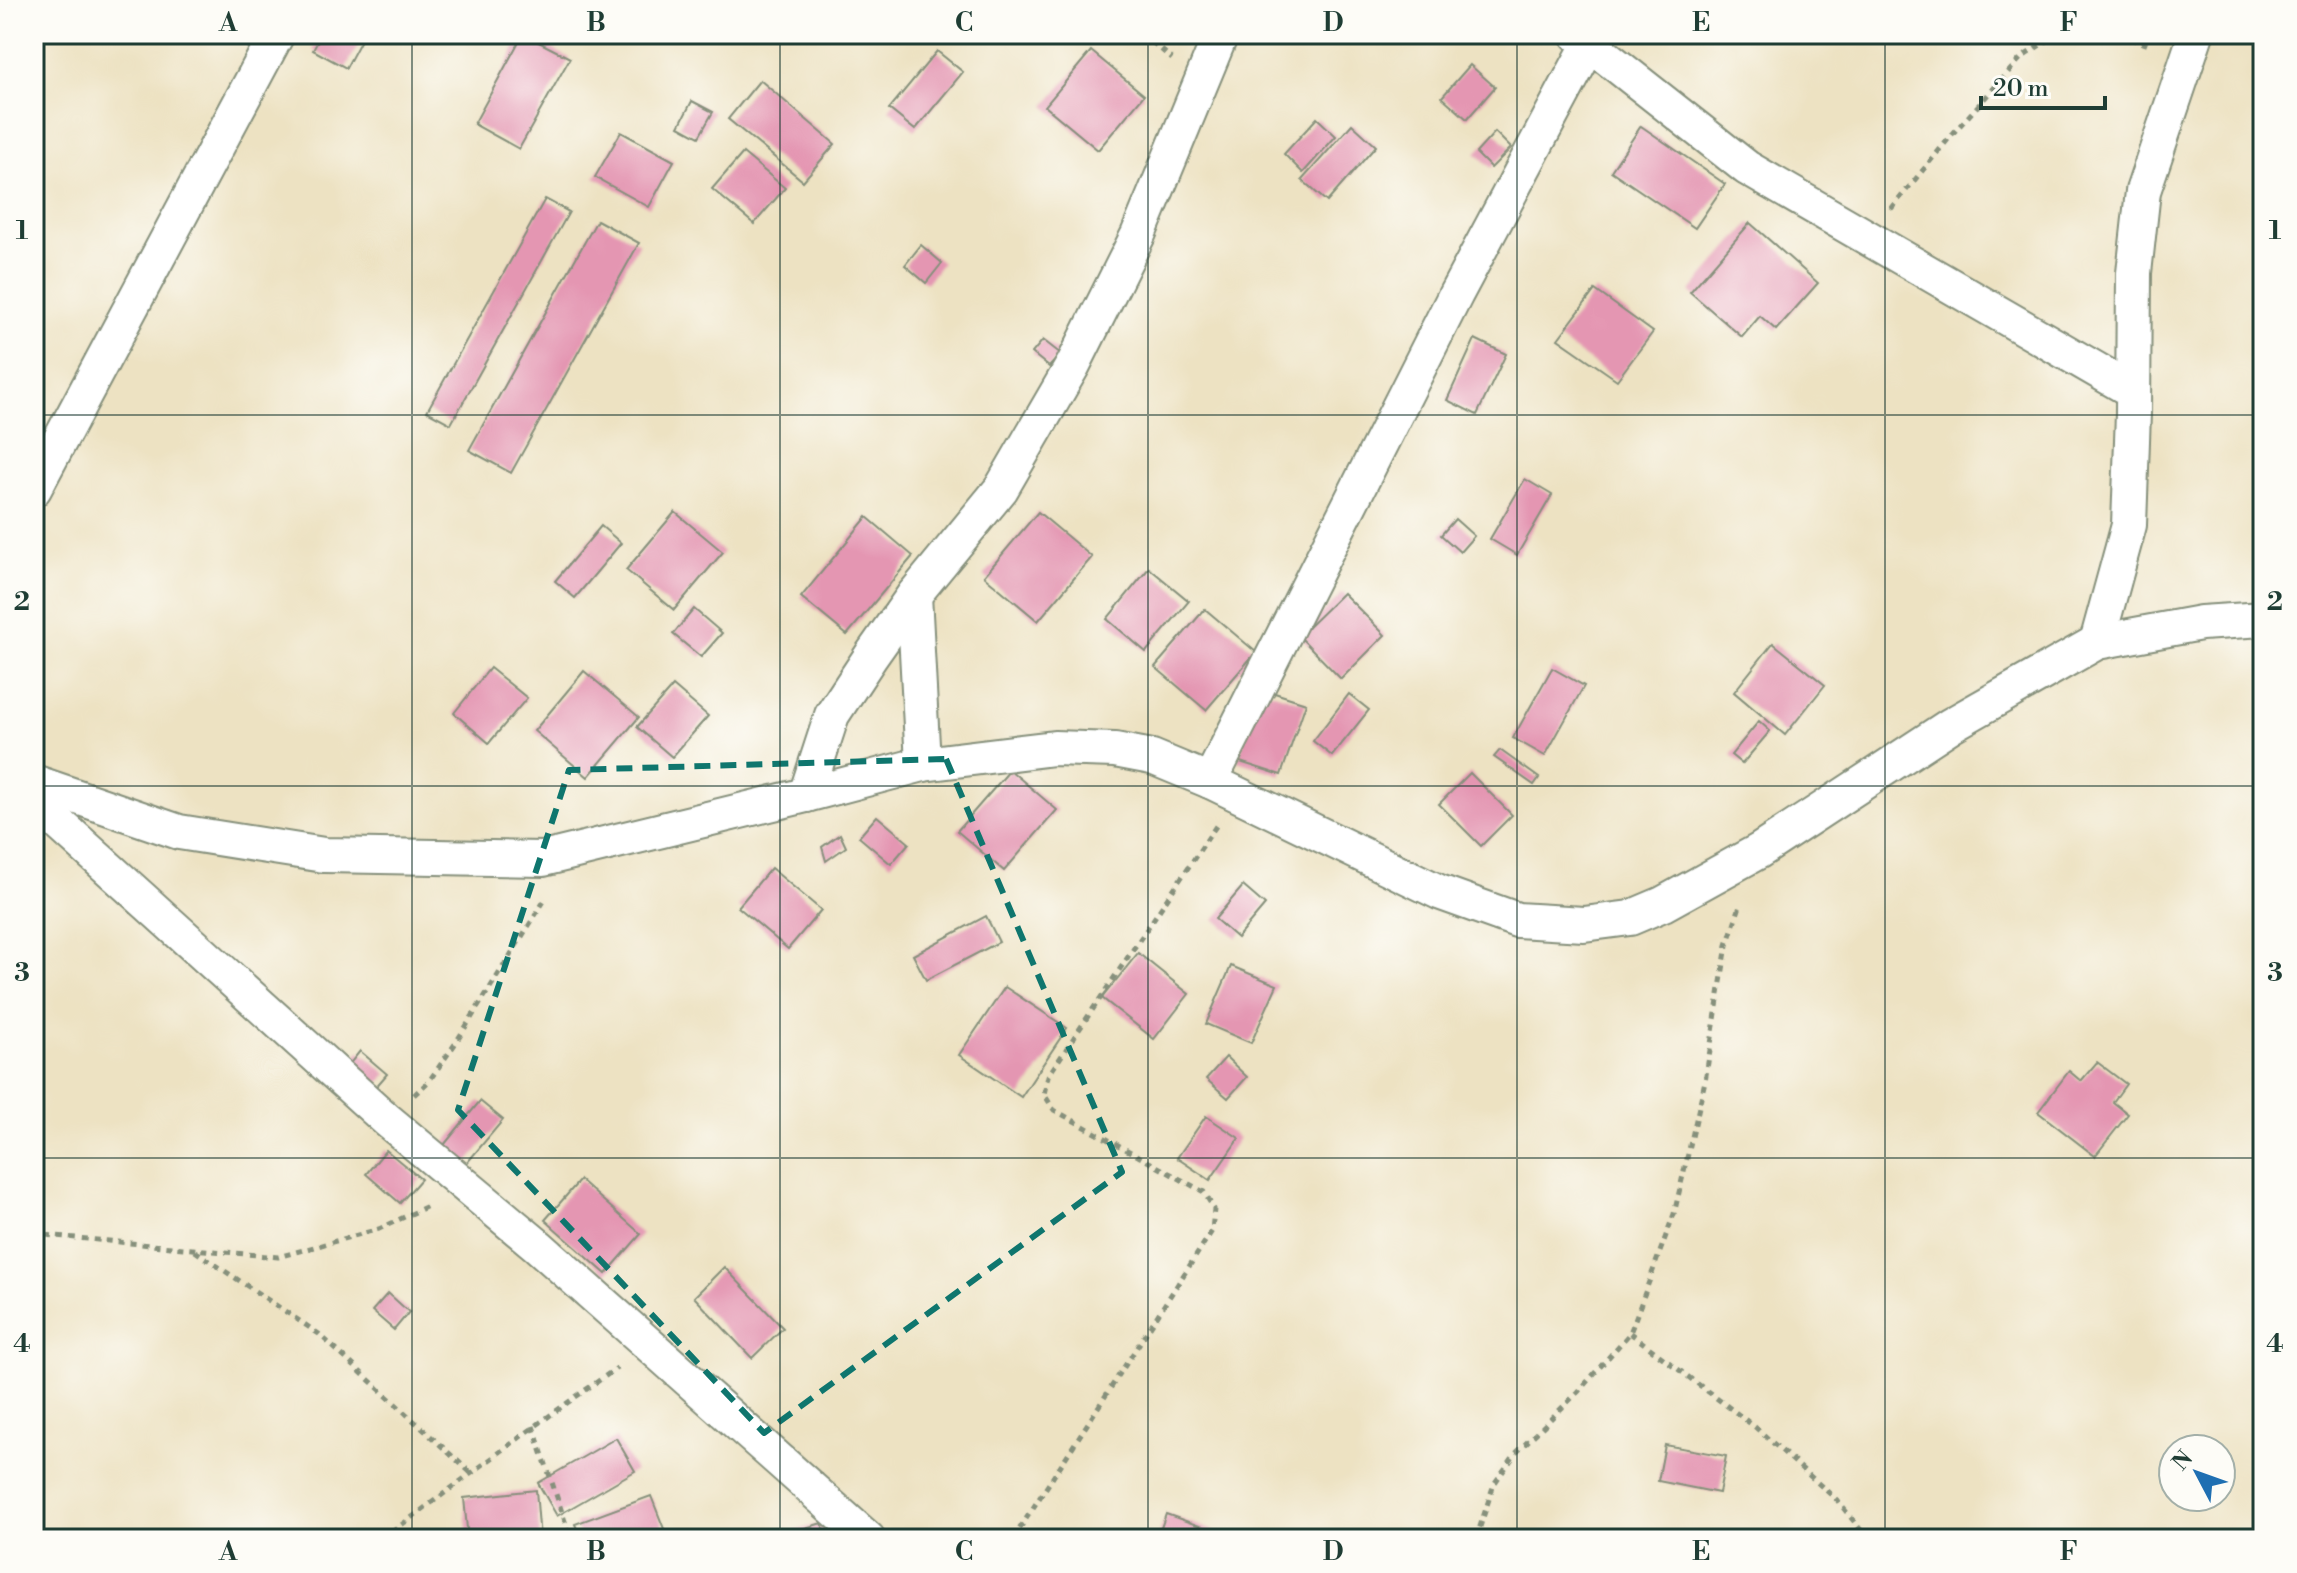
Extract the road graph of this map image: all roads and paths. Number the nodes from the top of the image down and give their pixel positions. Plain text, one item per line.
1 (277, 34) edge
2 (1221, 34) edge
3 (2057, 34) edge
4 (2196, 34) edge
5 (1583, 39) edge
6 (1869, 239) junction
7 (2133, 391) junction
8 (34, 489) edge
9 (914, 595) junction
10 (2263, 619) edge
11 (2097, 642) junction
12 (923, 764) junction
13 (34, 782) edge
14 (1223, 788) junction
15 (806, 795) junction
16 (34, 801) edge
17 (1759, 851) junction
18 (574, 852) junction
19 (387, 1120) junction
20 (467, 1188) junction
21 (34, 1234) edge
22 (194, 1250) junction
23 (1630, 1333) junction
24 (649, 1346) junction
25 (533, 1426) junction
26 (472, 1474) junction
27 (382, 1539) edge
28 (571, 1539) edge
29 (868, 1539) edge
30 (1013, 1539) edge
31 (1476, 1539) edge
32 (1868, 1539) edge

1 - 8 street
2 - 9 street
3 - 6 path
4 - 7 street
5 - 6 street
5 - 14 street
6 - 7 street
7 - 11 street
9 - 12 street
9 - 15 street
10 - 11 street
11 - 17 street
12 - 14 street
12 - 15 street
13 - 18 street
14 - 17 street
14 - 30 path
15 - 18 street
16 - 19 street
17 - 23 path
18 - 19 path
19 - 20 street
20 - 22 path
20 - 24 street
21 - 22 path
22 - 26 path
23 - 31 path
23 - 32 path
24 - 25 path
24 - 29 street
25 - 26 path
25 - 28 path
26 - 27 path

